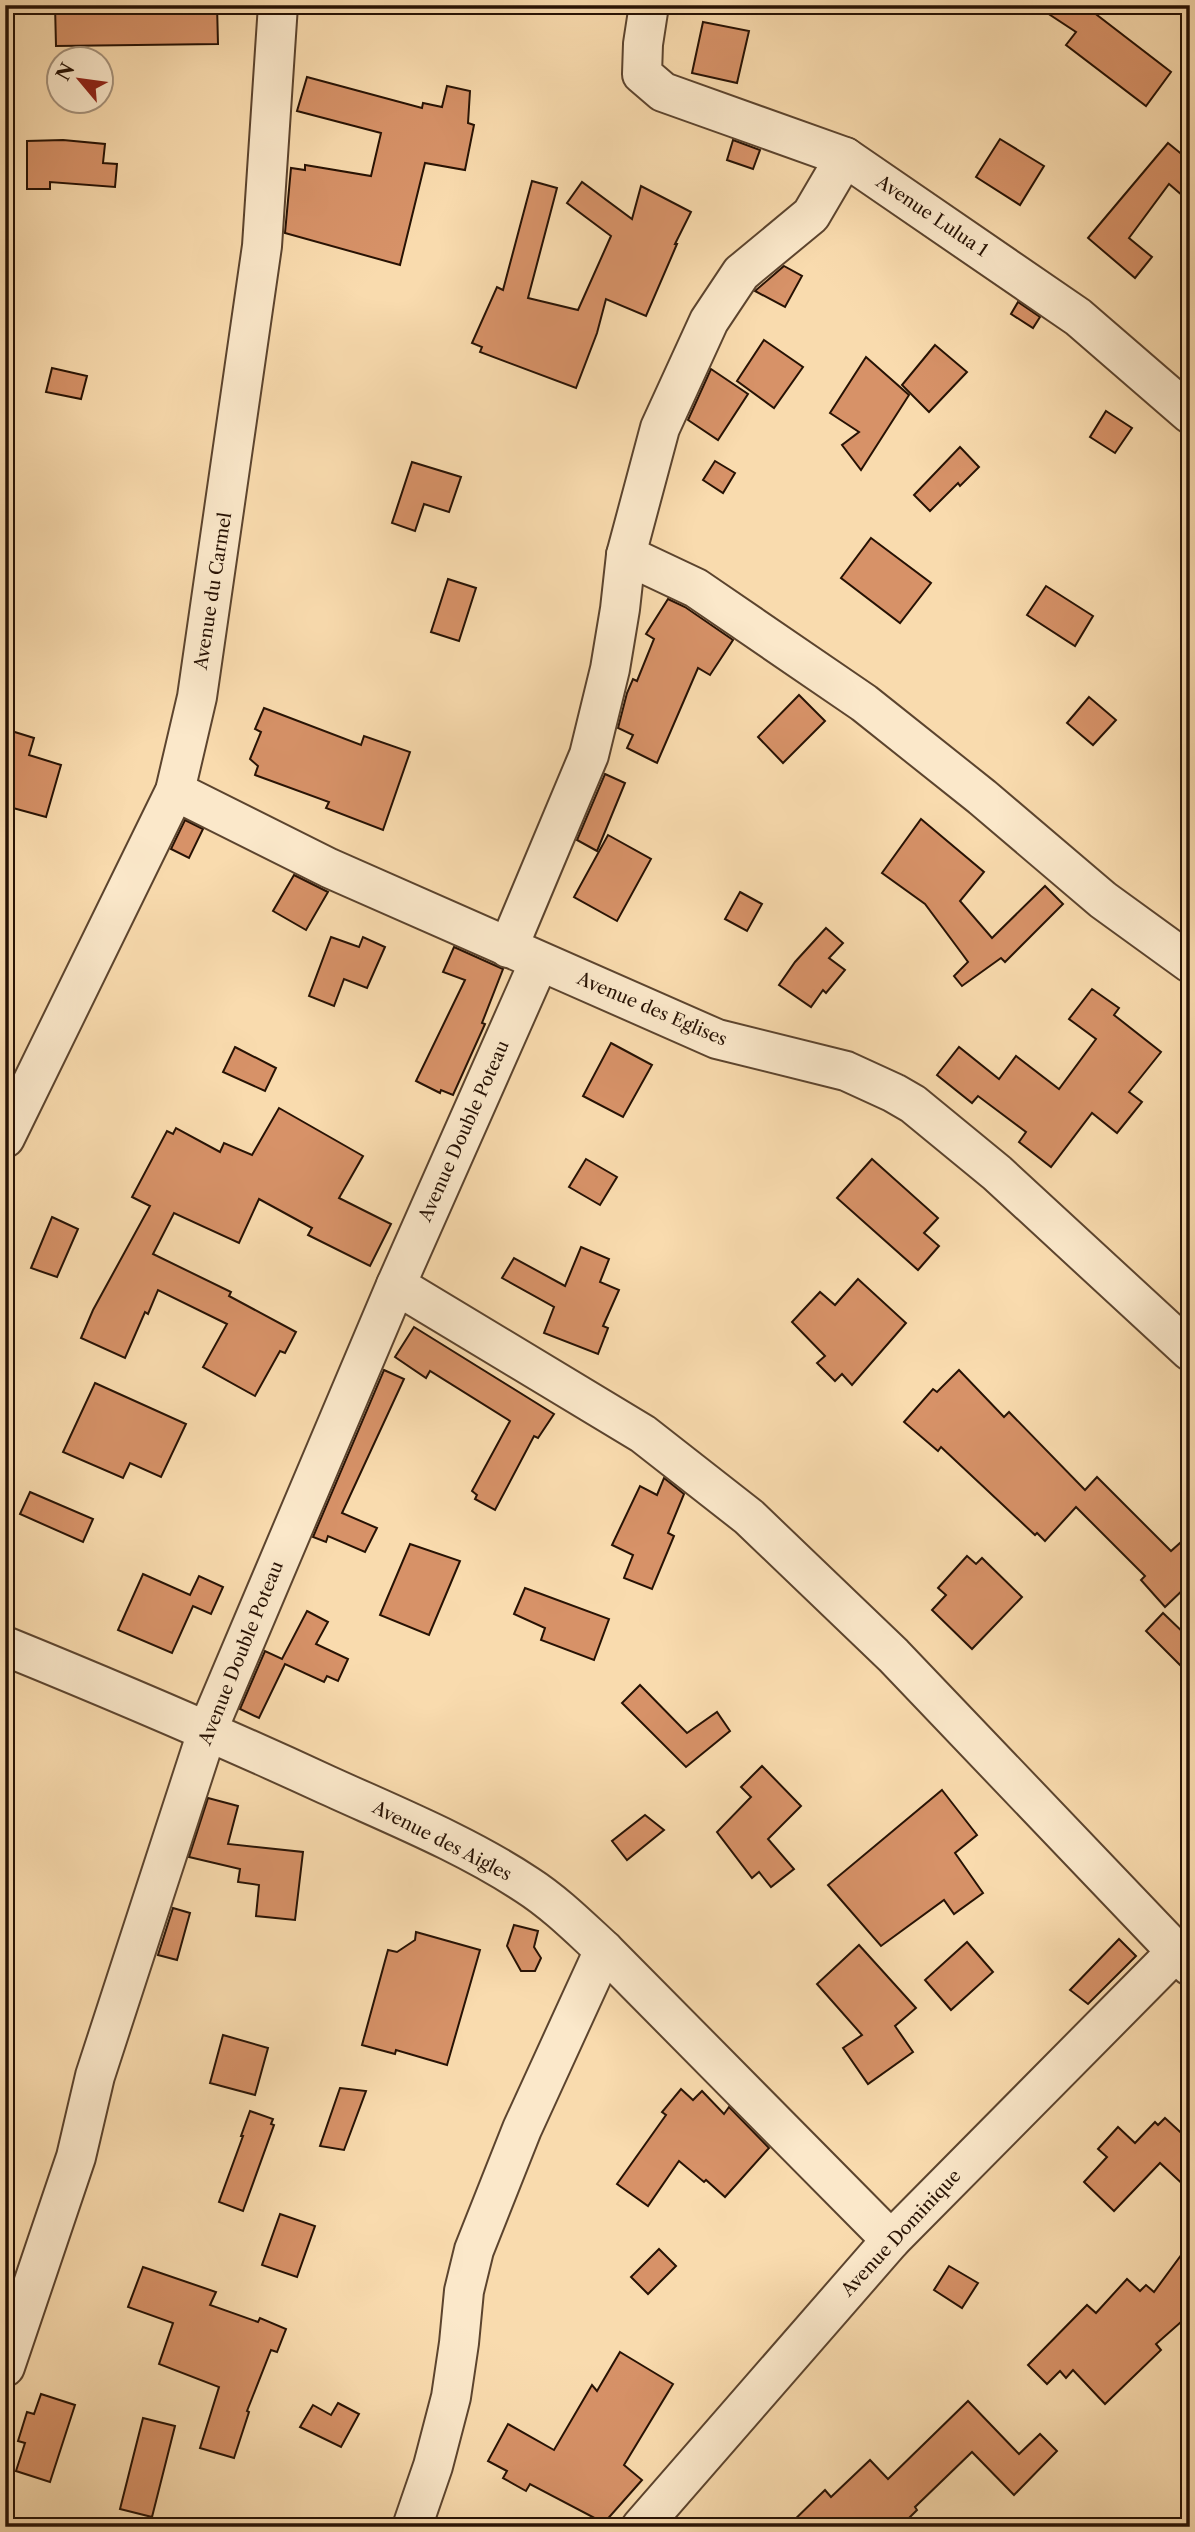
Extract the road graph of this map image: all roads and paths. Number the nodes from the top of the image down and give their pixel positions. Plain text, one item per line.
1 (278, 5) edge
2 (649, 5) edge
3 (845, 158) junction
4 (1190, 414) edge
5 (626, 555) junction
6 (175, 792) junction
7 (524, 955) junction
8 (1190, 963) edge
9 (5, 1138) edge
10 (396, 1285) junction
11 (1190, 1351) edge
12 (5, 1646) edge
13 (208, 1730) junction
14 (604, 1950) junction
15 (1183, 1959) edge
16 (891, 2240) junction
17 (5, 2367) edge
18 (412, 2527) edge
19 (641, 2527) edge

1 - 6 street, Avenue du Carmel
2 - 3 street, Avenue Lulua 1
3 - 4 street, Avenue Lulua 1
3 - 5 street, Avenue Double Poteau
5 - 7 street, Avenue Double Poteau
5 - 8 street
6 - 7 street, Avenue des Eglises
6 - 9 street, Avenue du Carmel
7 - 10 street, Avenue Double Poteau
7 - 11 street, Avenue des Eglises
10 - 13 street, Avenue Double Poteau
10 - 15 street
12 - 13 street, Avenue des Aigles
13 - 14 street, Avenue des Aigles
13 - 17 street, Avenue Double Poteau
14 - 16 street, Avenue des Aigles
14 - 18 street
15 - 16 street, Avenue Dominique
16 - 19 street, Avenue Dominique

